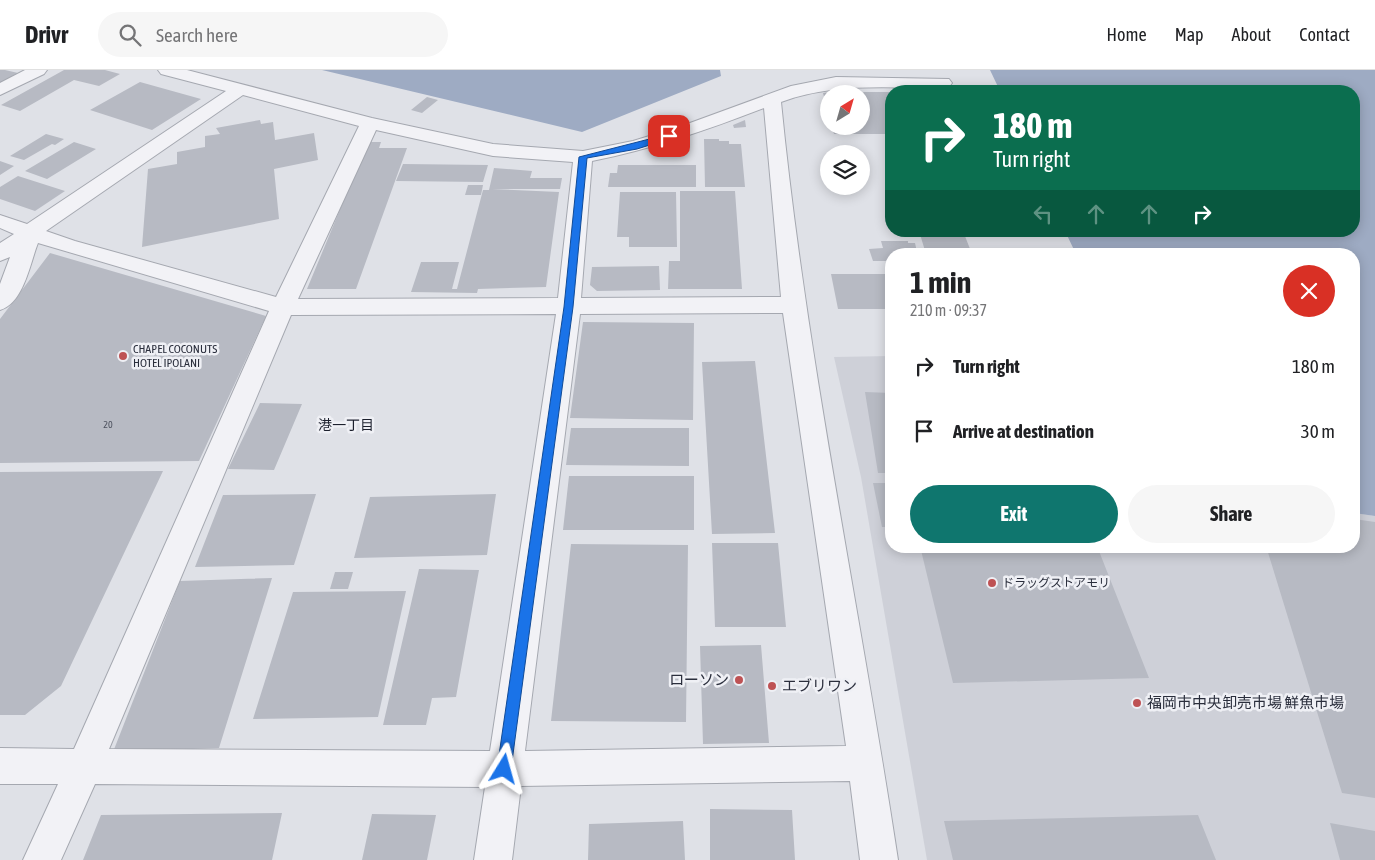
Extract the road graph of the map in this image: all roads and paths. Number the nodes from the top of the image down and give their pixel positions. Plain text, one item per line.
1 (38, 70) edge
2 (167, 70) edge
3 (943, 83) dead end
4 (0, 90) edge
5 (239, 90) junction
6 (772, 99) junction
7 (370, 123) junction
8 (583, 157) junction
9 (0, 221) edge
10 (30, 231) junction
11 (0, 254) edge
12 (0, 302) edge
13 (792, 305) junction
14 (283, 307) junction
15 (569, 307) junction
16 (867, 764) junction
17 (85, 765) junction
18 (0, 766) edge
19 (504, 769) junction
20 (42, 860) edge
21 (493, 860) edge
22 (879, 860) edge

1 - 4 street
2 - 5 street
3 - 6 street
5 - 7 street
5 - 10 street
6 - 8 street
6 - 13 street
7 - 8 street
7 - 14 street
8 - 15 street
9 - 10 street
10 - 11 street
10 - 12 street
10 - 14 street
13 - 15 street
13 - 16 street
14 - 15 street
14 - 17 street
15 - 19 street
16 - 19 street
16 - 22 street
17 - 18 street
17 - 19 street
17 - 20 street
19 - 21 street

